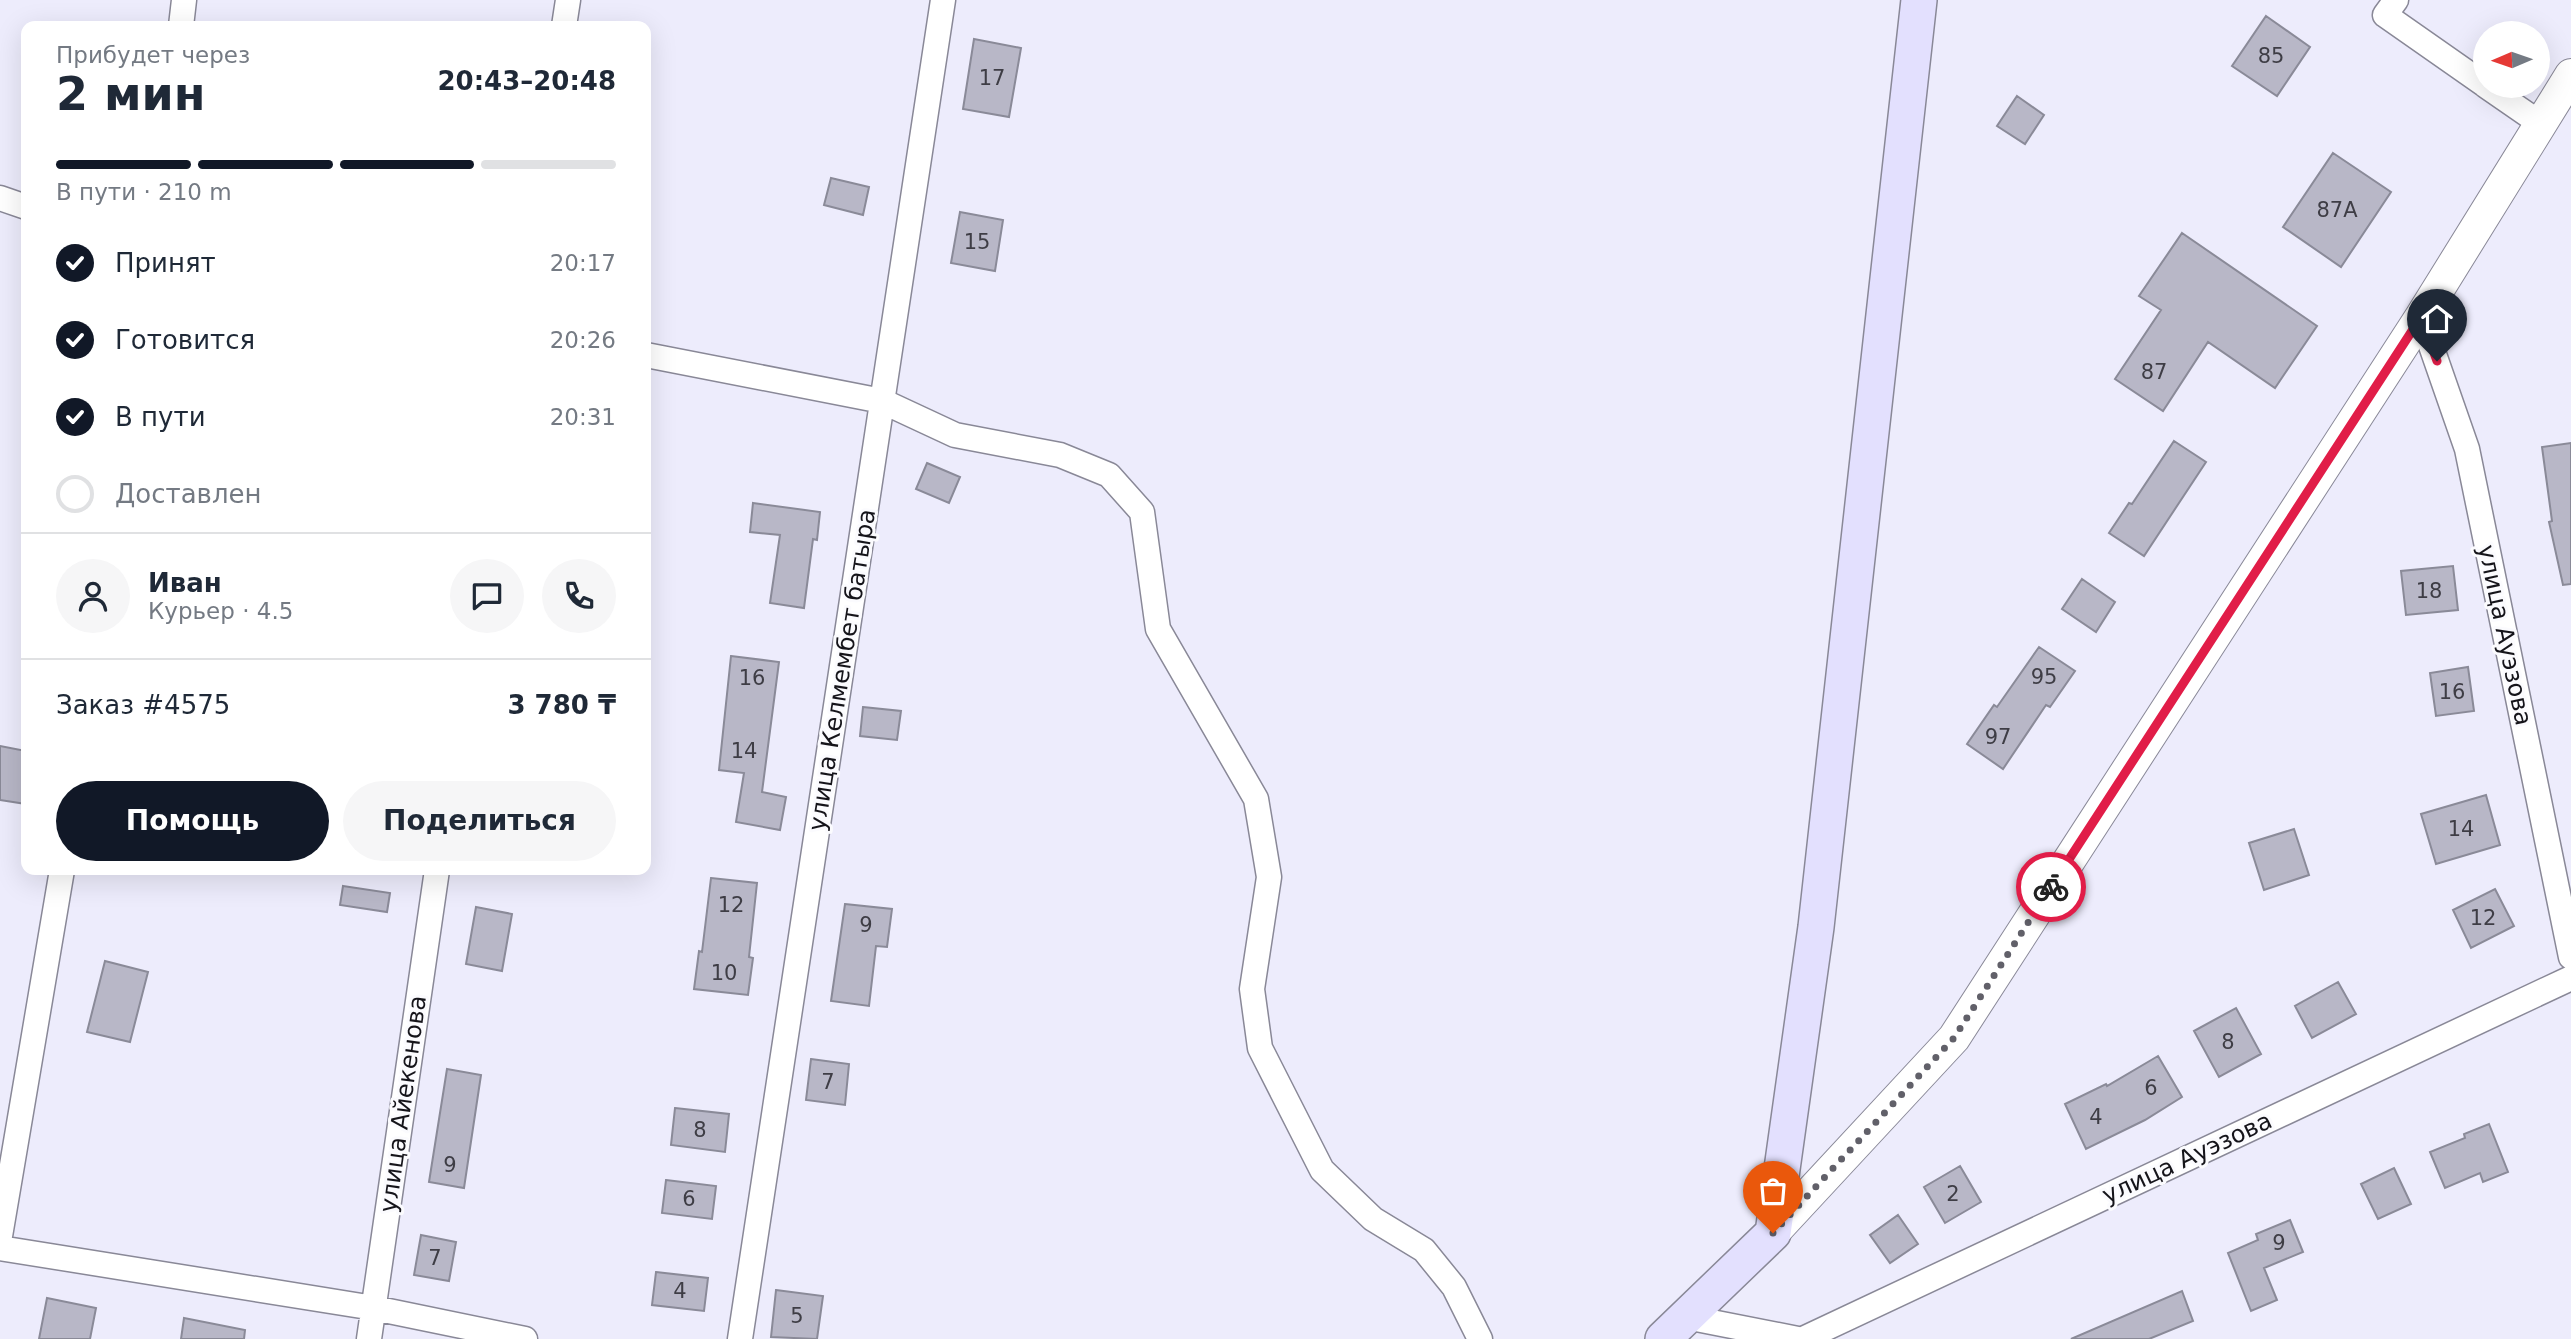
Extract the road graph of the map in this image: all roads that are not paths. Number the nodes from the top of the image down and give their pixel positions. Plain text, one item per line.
1 (184, 0) edge
2 (568, 0) edge
3 (943, 0) edge
4 (1919, 0) edge
5 (2396, 0) edge
6 (182, 21) edge
7 (565, 21) edge
8 (2571, 75) edge
9 (2473, 77) edge
10 (2504, 98) edge
11 (2541, 124) junction
12 (0, 198) edge
13 (21, 205) edge
14 (2421, 317) junction
15 (651, 356) edge
16 (883, 401) junction
17 (61, 875) edge
18 (436, 875) edge
19 (2571, 957) edge
20 (2571, 978) edge
21 (1773, 1233) junction
22 (0, 1236) edge
23 (0, 1248) edge
24 (374, 1308) junction
25 (1675, 1328) edge
26 (369, 1339) edge
27 (524, 1339) edge
28 (740, 1339) edge
29 (1480, 1339) edge
30 (1798, 1339) edge
31 (1803, 1339) edge

1 - 6 street
2 - 7 street
3 - 16 street, улица Келмембет батыра
4 - 21 main road
5 - 9 street
8 - 11 street
10 - 11 street
11 - 14 street
12 - 13 street
14 - 19 street, улица Ауэзова
14 - 21 street
15 - 16 street
16 - 28 street, улица Келмембет батыра
16 - 29 street
17 - 22 street
18 - 24 street, улица Айекенова
20 - 31 street, улица Ауэзова
21 - 25 main road
23 - 24 street
24 - 26 street, улица Айекенова
24 - 27 street
25 - 30 street

